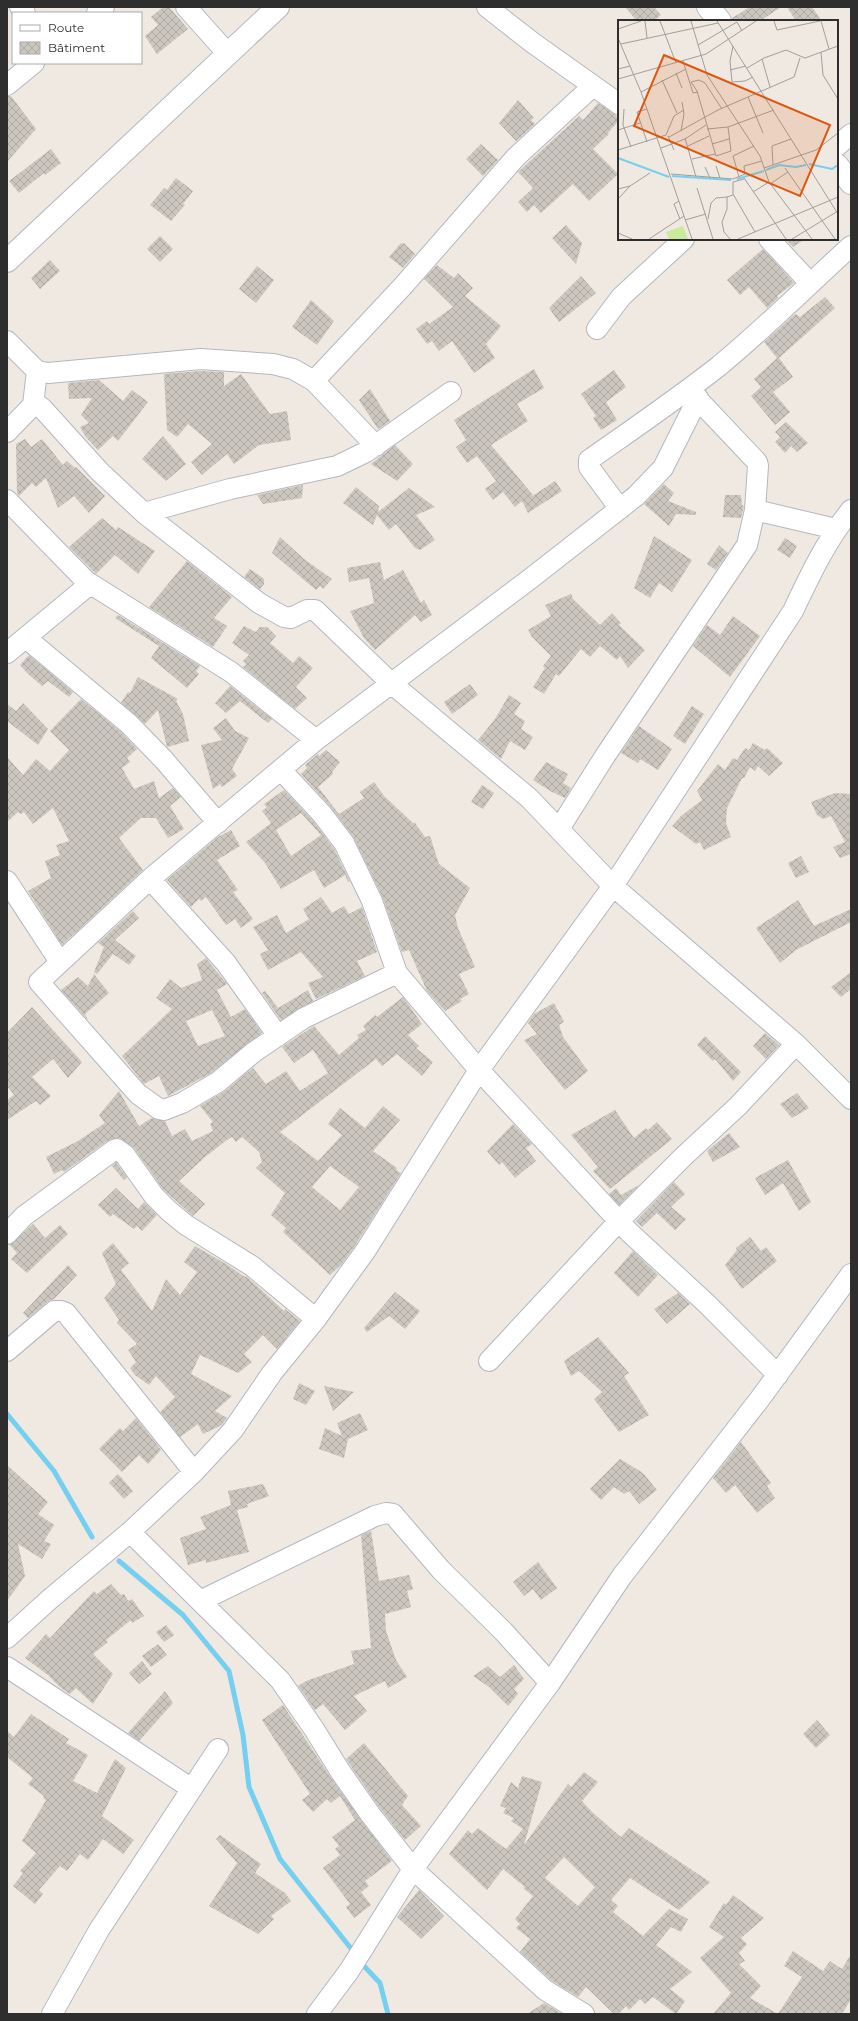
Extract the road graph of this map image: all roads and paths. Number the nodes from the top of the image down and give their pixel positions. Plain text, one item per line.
1 (186, 7) edge
2 (278, 7) edge
3 (487, 7) edge
4 (708, 7) edge
5 (719, 20) edge
6 (228, 54) junction
7 (33, 64) edge
8 (7, 84) edge
9 (593, 86) junction
10 (618, 103) edge
11 (851, 134) edge
12 (838, 145) edge
13 (838, 166) edge
14 (851, 183) edge
15 (683, 240) edge
16 (770, 240) edge
17 (851, 246) edge
18 (7, 261) edge
19 (810, 283) junction
20 (597, 329) dead end
21 (7, 340) edge
22 (37, 371) junction
23 (314, 381) junction
24 (451, 392) dead end
25 (694, 394) junction
26 (33, 405) junction
27 (7, 432) edge
28 (376, 446) junction
29 (7, 500) edge
30 (620, 509) junction
31 (754, 510) junction
32 (851, 510) edge
33 (144, 513) junction
34 (836, 529) junction
35 (90, 584) junction
36 (26, 638) junction
37 (7, 653) edge
38 (391, 683) junction
39 (316, 740) junction
40 (280, 770) junction
41 (218, 823) junction
42 (559, 829) junction
43 (150, 879) junction
44 (7, 882) edge
45 (613, 886) junction
46 (60, 962) junction
47 (397, 973) junction
48 (278, 1036) junction
49 (796, 1044) junction
50 (479, 1070) junction
51 (851, 1099) edge
52 (619, 1221) junction
53 (7, 1234) edge
54 (851, 1274) edge
55 (316, 1319) junction
56 (7, 1350) edge
57 (489, 1362) dead end
58 (778, 1375) junction
59 (194, 1472) junction
60 (130, 1532) junction
61 (200, 1601) junction
62 (8, 1636) edge
63 (7, 1667) edge
64 (550, 1683) junction
65 (218, 1749) dead end
66 (192, 1789) junction
67 (413, 1869) junction
68 (52, 2014) edge
69 (317, 2014) edge
70 (584, 2014) edge

1 - 6 street
2 - 6 street
3 - 9 street
4 - 5 street
6 - 18 street
7 - 8 street
9 - 10 street
9 - 23 street
11 - 12 street
13 - 14 street
15 - 20 street
16 - 19 street
17 - 19 street
19 - 25 street
21 - 22 street
22 - 23 street
22 - 26 street
23 - 28 street
24 - 28 street
25 - 30 street
25 - 30 street
25 - 31 street
26 - 27 street
26 - 33 street
28 - 33 street
29 - 35 street
30 - 38 street
31 - 34 street
31 - 42 street
32 - 34 street
33 - 38 street
34 - 45 street
35 - 36 street
35 - 39 street
36 - 37 street
36 - 41 street
38 - 39 street
38 - 42 street
39 - 40 street
40 - 41 street
40 - 47 street
41 - 43 street
42 - 45 street
43 - 46 street
43 - 48 street
44 - 46 street
45 - 49 street
45 - 50 street
46 - 48 street
47 - 48 street
47 - 50 street
49 - 51 street
49 - 52 street
50 - 52 street
50 - 55 street
52 - 57 street
52 - 58 street
53 - 55 street
54 - 58 street
55 - 59 street
56 - 59 street
58 - 64 street
59 - 60 street
60 - 61 street
60 - 62 street
61 - 64 street
61 - 67 street
63 - 66 street
64 - 67 street
65 - 66 street
66 - 68 street
67 - 69 street
67 - 70 street

